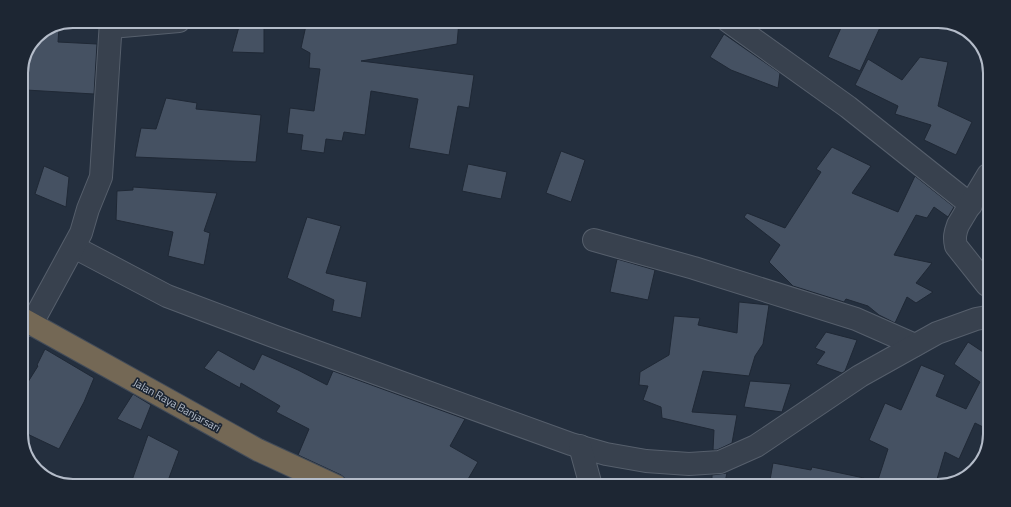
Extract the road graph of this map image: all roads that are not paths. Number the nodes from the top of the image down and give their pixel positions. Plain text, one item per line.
1 (111, 28) edge
2 (738, 28) edge
3 (983, 183) edge
4 (970, 205) junction
5 (594, 240) dead end
6 (74, 247) junction
7 (983, 280) edge
8 (983, 318) edge
9 (28, 319) edge
10 (28, 323) edge
11 (915, 345) junction
12 (580, 446) junction
13 (321, 479) edge
14 (589, 479) edge

1 - 6 street
2 - 4 street
3 - 4 street
4 - 7 street
5 - 11 street
6 - 9 street
6 - 12 street
8 - 11 street
10 - 13 highway, Jalan Raya Banjarsari
11 - 12 street
12 - 14 street

